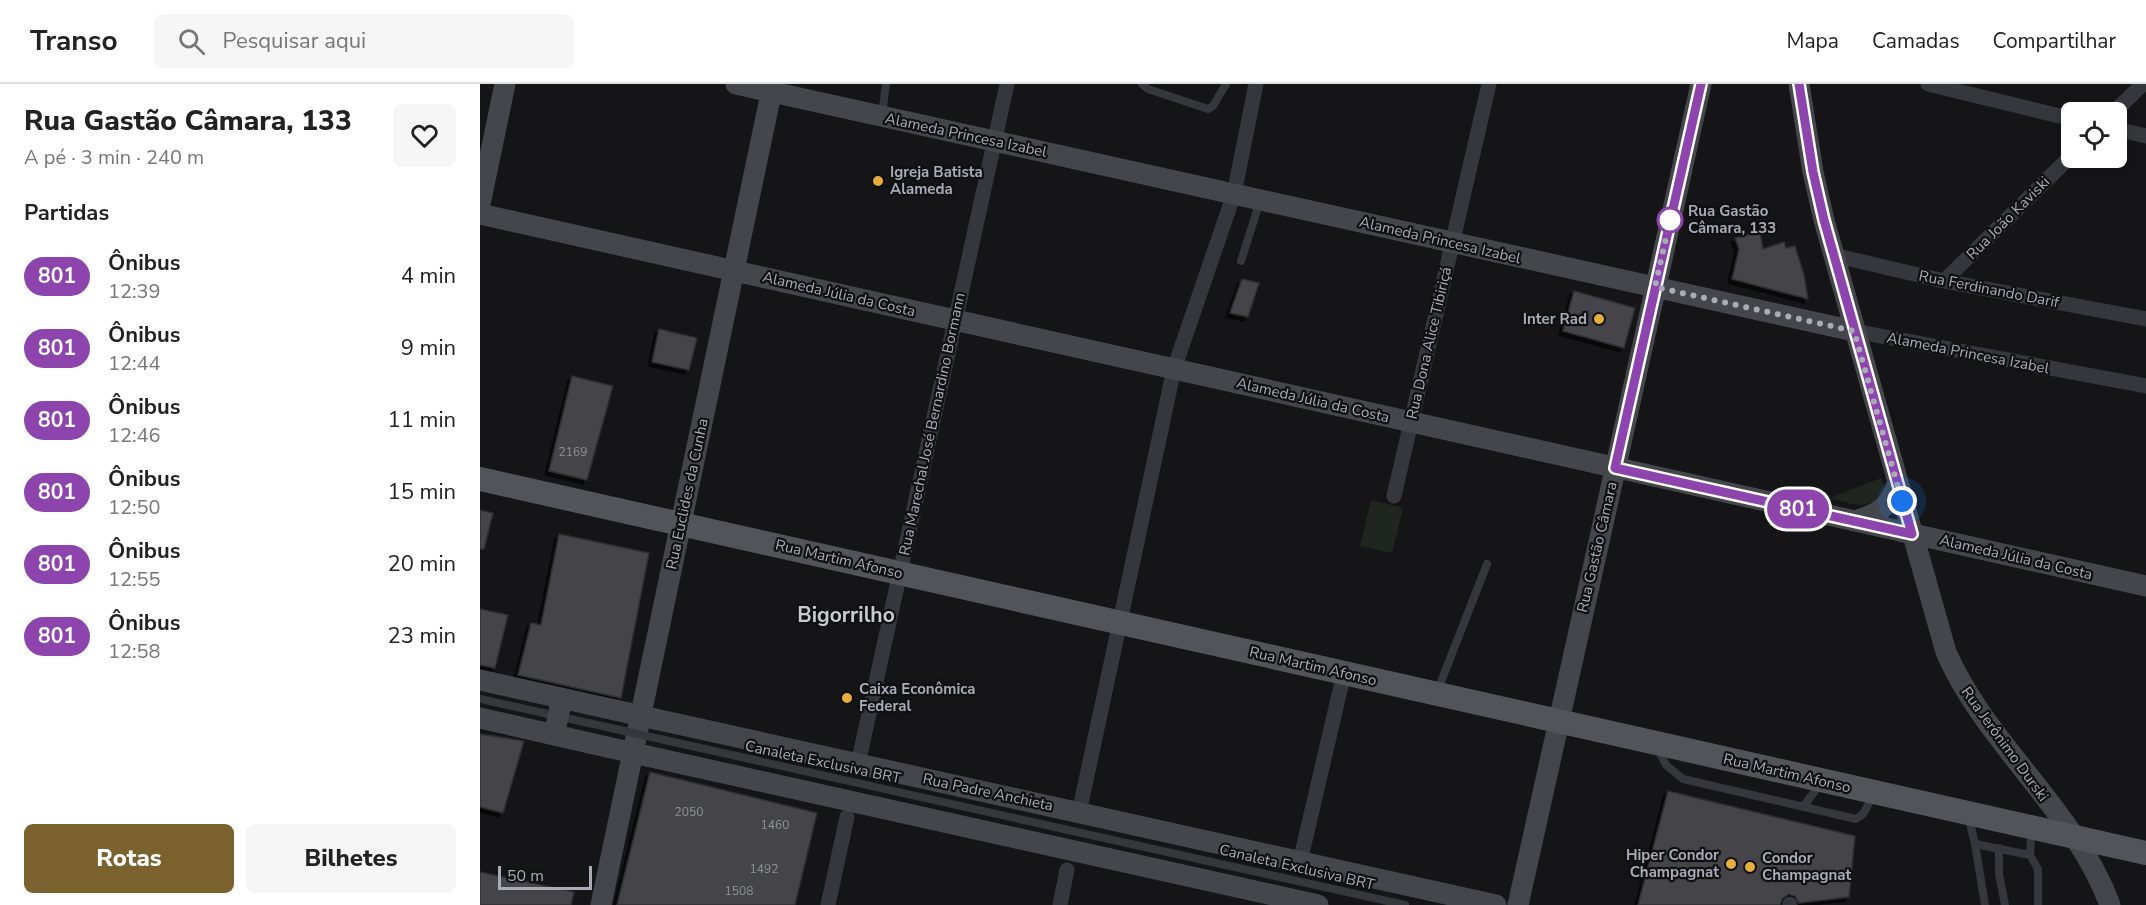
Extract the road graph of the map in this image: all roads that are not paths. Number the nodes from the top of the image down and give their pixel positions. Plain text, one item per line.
1 (505, 84) edge
2 (736, 84) edge
3 (886, 84) edge
4 (1007, 84) edge
5 (1142, 84) edge
6 (1226, 84) edge
7 (1489, 84) edge
8 (1701, 84) edge
9 (1799, 84) edge
10 (1928, 84) edge
11 (2143, 84) edge
12 (1252, 85) edge
13 (772, 88) edge
14 (2124, 102) edge
15 (881, 116) junction
16 (2061, 116) edge
17 (2127, 132) edge
18 (2146, 136) edge
19 (994, 141) junction
20 (2061, 166) edge
21 (1234, 194) junction
22 (1261, 200) junction
23 (480, 204) edge
24 (480, 214) edge
25 (1453, 242) junction
26 (1833, 255) junction
27 (1241, 261) dead end
28 (734, 271) junction
29 (1944, 281) junction
30 (1655, 287) junction
31 (955, 320) junction
32 (2146, 320) edge
33 (1854, 331) junction
34 (1174, 369) junction
35 (2146, 386) edge
36 (1411, 422) junction
37 (1615, 468) junction
38 (480, 479) edge
39 (1897, 484) junction
40 (1394, 496) dead end
41 (1854, 521) junction
42 (681, 524) junction
43 (1912, 534) junction
44 (1487, 564) dead end
45 (900, 573) junction
46 (2146, 586) edge
47 (1120, 622) junction
48 (1344, 673) junction
49 (480, 680) edge
50 (1437, 694) junction
51 (480, 699) edge
52 (558, 716) junction
53 (480, 718) edge
54 (1558, 721) junction
55 (611, 728) junction
56 (651, 737) junction
57 (1654, 743) junction
58 (858, 764) junction
59 (1823, 780) junction
60 (1876, 792) junction
61 (1803, 807) junction
62 (1079, 813) junction
63 (1968, 813) junction
64 (847, 817) dead end
65 (2032, 827) junction
66 (2073, 837) junction
67 (1975, 843) junction
68 (1999, 848) junction
69 (2146, 853) edge
70 (2030, 855) junction
71 (1300, 862) junction
72 (1067, 870) dead end
73 (601, 905) edge
74 (828, 905) edge
75 (1060, 905) edge
76 (1318, 905) edge
77 (1405, 905) edge
78 (1496, 905) edge
79 (1518, 905) edge
80 (1985, 905) edge
81 (2005, 905) edge
82 (2037, 905) edge
83 (2110, 905) edge

1 - 23 street
2 - 13 street, Alameda Princesa Izabel
3 - 15 lane
4 - 19 street, Rua Marechal José Bernardino Bormann
5 - 6 lane
7 - 25 street, Rua Dona Alice Tibiriçá
8 - 30 street, Rua Gastão Câmara
9 - 26 street, Rua Jerônimo Durski
10 - 16 street
11 - 14 street
12 - 21 street
13 - 15 street, Alameda Princesa Izabel
13 - 28 street, Rua Euclides da Cunha
15 - 19 street, Alameda Princesa Izabel
17 - 18 street
19 - 21 street, Alameda Princesa Izabel
19 - 31 street, Rua Marechal José Bernardino Bormann
20 - 29 street, Rua João Kaviski
21 - 22 street, Alameda Princesa Izabel
21 - 34 street
22 - 25 street, Alameda Princesa Izabel
22 - 27 lane
24 - 28 street, Alameda Júlia da Costa
25 - 30 street, Alameda Princesa Izabel
25 - 36 street, Rua Dona Alice Tibiriçá
26 - 29 street, Rua Ferdinando Darif
26 - 33 street, Rua Jerônimo Durski
28 - 31 street, Alameda Júlia da Costa
28 - 42 street, Rua Euclides da Cunha
29 - 32 street, Rua Ferdinando Darif
30 - 33 street, Alameda Princesa Izabel
30 - 37 street, Rua Gastão Câmara
31 - 34 street, Alameda Júlia da Costa
31 - 45 street, Rua Marechal José Bernardino Bormann
33 - 35 street, Alameda Princesa Izabel
33 - 39 street, Rua Jerônimo Durski
34 - 36 street, Alameda Júlia da Costa
34 - 47 street
36 - 37 street, Alameda Júlia da Costa
36 - 40 street, Rua Dona Alice Tibiriçá
37 - 41 street, Alameda Júlia da Costa
37 - 54 street, Rua Gastão Câmara
38 - 42 main road, Rua Martim Afonso
39 - 41 street
39 - 43 street, Rua Jerônimo Durski
41 - 43 street, Alameda Júlia da Costa
42 - 45 main road, Rua Martim Afonso
42 - 73 street, Rua Euclides da Cunha
43 - 46 street, Alameda Júlia da Costa
43 - 66 street, Rua Jerônimo Durski
44 - 50 lane
45 - 47 main road, Rua Martim Afonso
45 - 58 street, Rua Marechal José Bernardino Bormann
47 - 48 main road, Rua Martim Afonso
47 - 62 street
48 - 50 main road, Rua Martim Afonso
48 - 71 street
49 - 52 street, Rua Padre Anchieta
50 - 54 main road, Rua Martim Afonso
51 - 52 lane
52 - 53 street, Rua Padre Anchieta
52 - 55 street, Rua Padre Anchieta
52 - 55 street, Rua Padre Anchieta
54 - 57 main road, Rua Martim Afonso
54 - 79 street, Rua Gastão Câmara
55 - 56 street, Rua Padre Anchieta, bridge
55 - 56 street, Rua Padre Anchieta, bridge
56 - 58 street, Rua Padre Anchieta
56 - 76 street, Rua Padre Anchieta
56 - 77 lane, Canaleta Exclusiva BRT
57 - 59 main road, Rua Martim Afonso
57 - 61 lane
58 - 62 street, Rua Padre Anchieta
59 - 60 main road, Rua Martim Afonso
59 - 61 lane
60 - 61 lane
60 - 63 main road, Rua Martim Afonso
62 - 71 street, Rua Padre Anchieta
63 - 65 main road, Rua Martim Afonso
63 - 67 lane
64 - 74 street
65 - 66 main road, Rua Martim Afonso
65 - 70 lane
66 - 69 main road, Rua Martim Afonso
66 - 83 street, Rua Jerônimo Durski
67 - 68 lane
67 - 80 lane
68 - 70 lane
68 - 81 lane
70 - 82 lane
71 - 78 street, Rua Padre Anchieta
72 - 75 street

